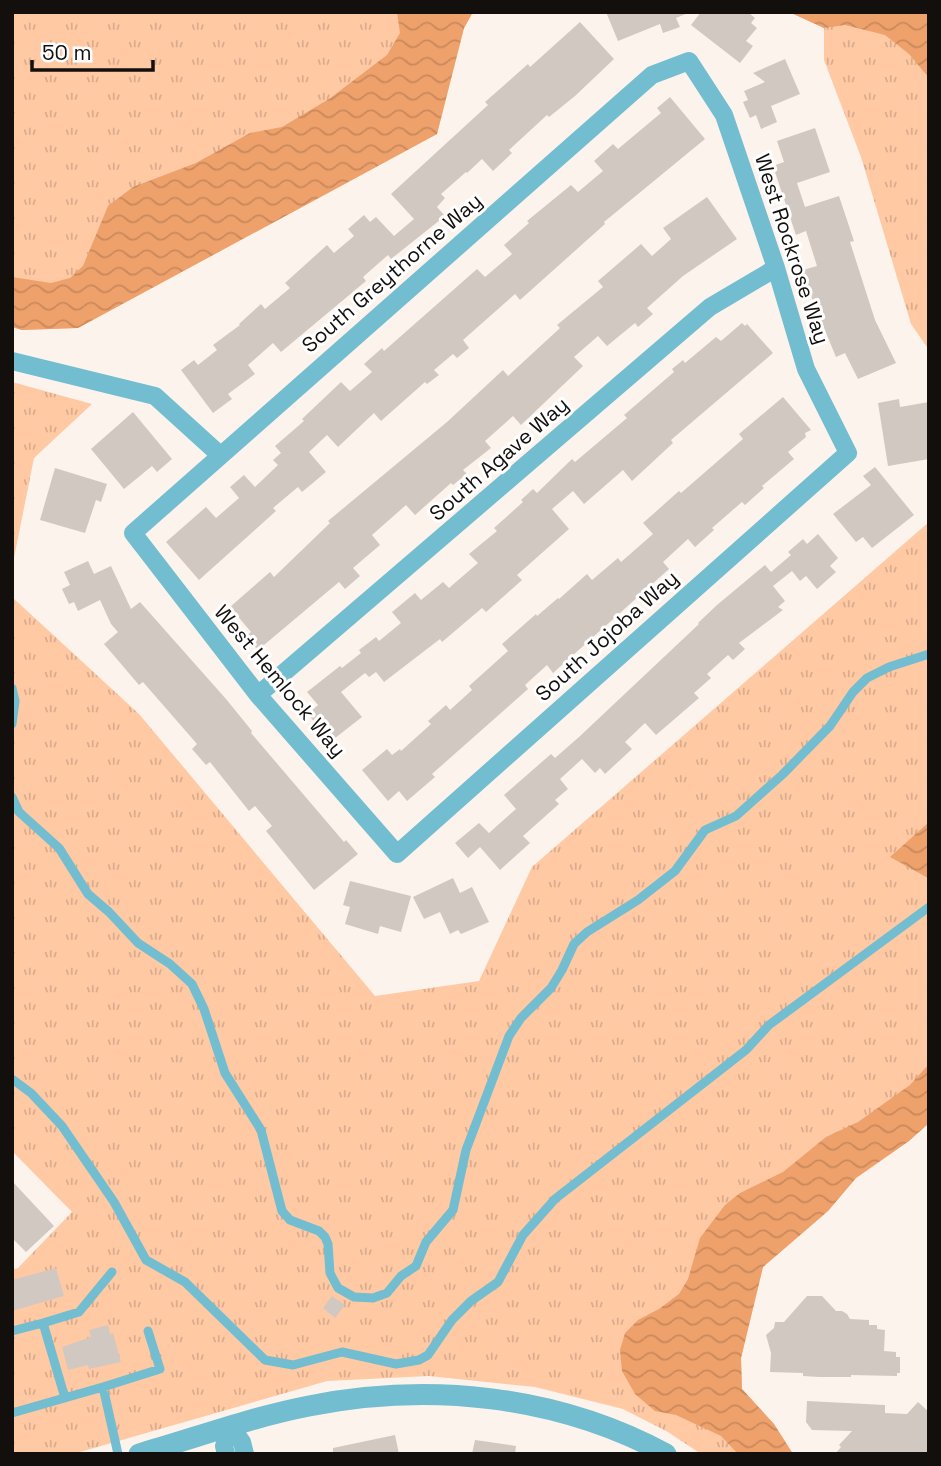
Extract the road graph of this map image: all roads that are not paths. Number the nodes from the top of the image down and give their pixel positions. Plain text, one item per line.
1 (689, 61) joint
2 (776, 268) junction
3 (12, 361) edge
4 (848, 453) joint
5 (220, 455) junction
6 (133, 533) joint
7 (929, 654) edge
8 (12, 688) edge
9 (258, 695) junction
10 (12, 724) edge
11 (12, 797) edge
12 (397, 853) joint
13 (929, 907) edge
14 (12, 1079) edge
15 (112, 1272) dead end
16 (43, 1323) junction
17 (12, 1331) edge
18 (148, 1331) dead end
19 (103, 1387) junction
20 (65, 1398) junction
21 (12, 1413) edge
22 (231, 1427) junction
23 (118, 1454) edge
24 (139, 1454) edge
25 (226, 1454) edge
26 (245, 1454) edge
27 (666, 1454) edge

1 - 2 street, West Rockrose Way
1 - 5 street, South Greythorne Way
2 - 4 street, West Rockrose Way
2 - 9 street, South Agave Way
3 - 5 street
4 - 12 street, South Jojoba Way
5 - 6 street, South Greythorne Way
6 - 9 street, West Hemlock Way
7 - 11 lane
8 - 10 lane
9 - 12 street, West Hemlock Way
13 - 14 lane
15 - 16 lane
16 - 17 lane
16 - 20 lane
18 - 19 lane
19 - 20 lane
19 - 23 lane
20 - 21 lane
22 - 24 street
22 - 25 street
22 - 26 street
22 - 27 street

